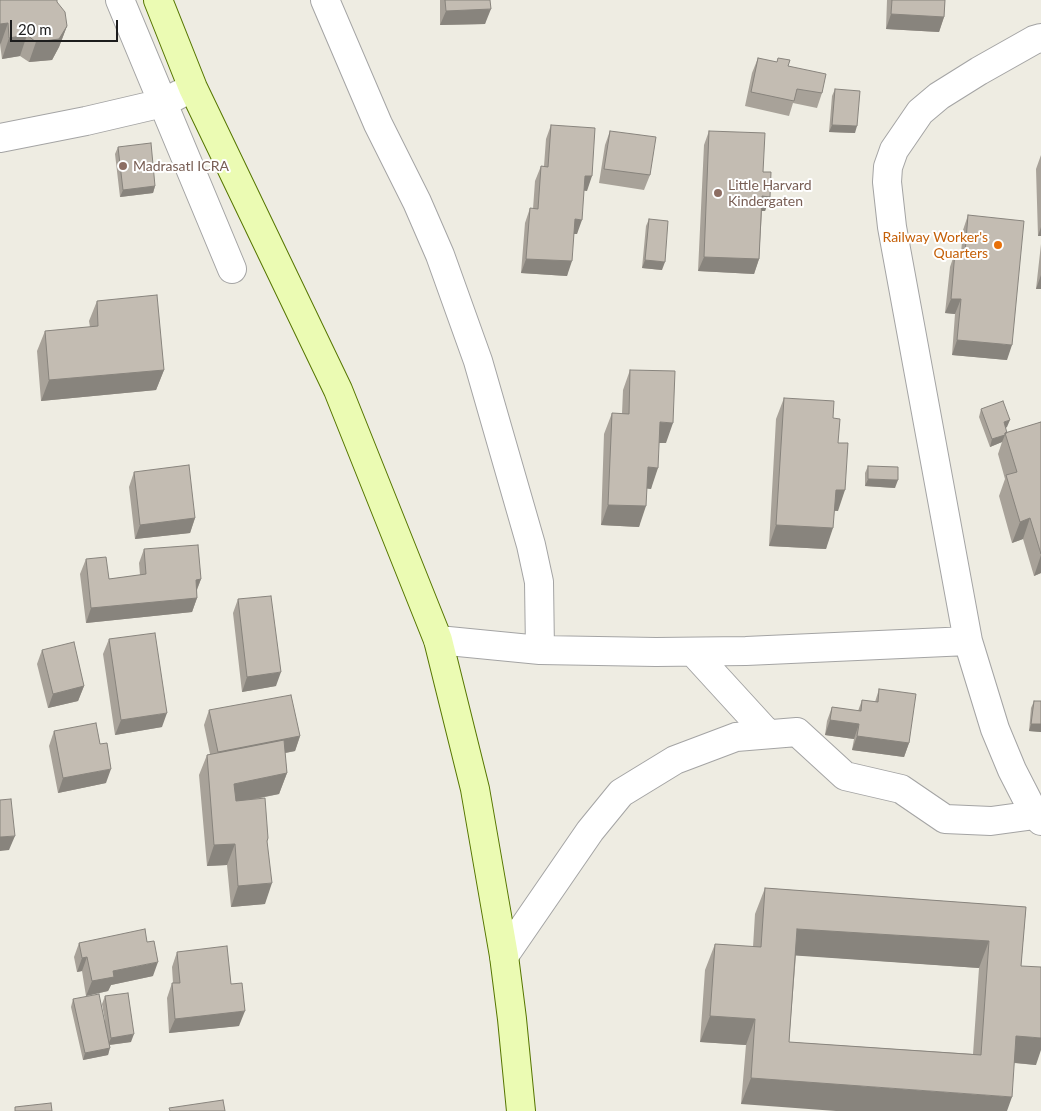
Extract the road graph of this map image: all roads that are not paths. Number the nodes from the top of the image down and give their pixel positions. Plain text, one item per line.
1 (120, 0) edge
2 (158, 0) edge
3 (325, 0) edge
4 (1041, 38) edge
5 (193, 88) junction
6 (163, 103) junction
7 (0, 138) edge
8 (232, 268) dead end
9 (438, 640) junction
10 (968, 641) junction
11 (540, 650) junction
12 (693, 652) junction
13 (768, 734) junction
14 (1038, 818) edge
15 (504, 956) junction
16 (521, 1111) edge

1 - 6 street
2 - 5 street
3 - 11 street
4 - 10 street
5 - 6 street
5 - 9 street
6 - 7 street
6 - 8 street
9 - 11 street
9 - 15 street
10 - 12 street
10 - 14 street
11 - 12 street
12 - 13 street
13 - 14 street
13 - 15 street
15 - 16 street

